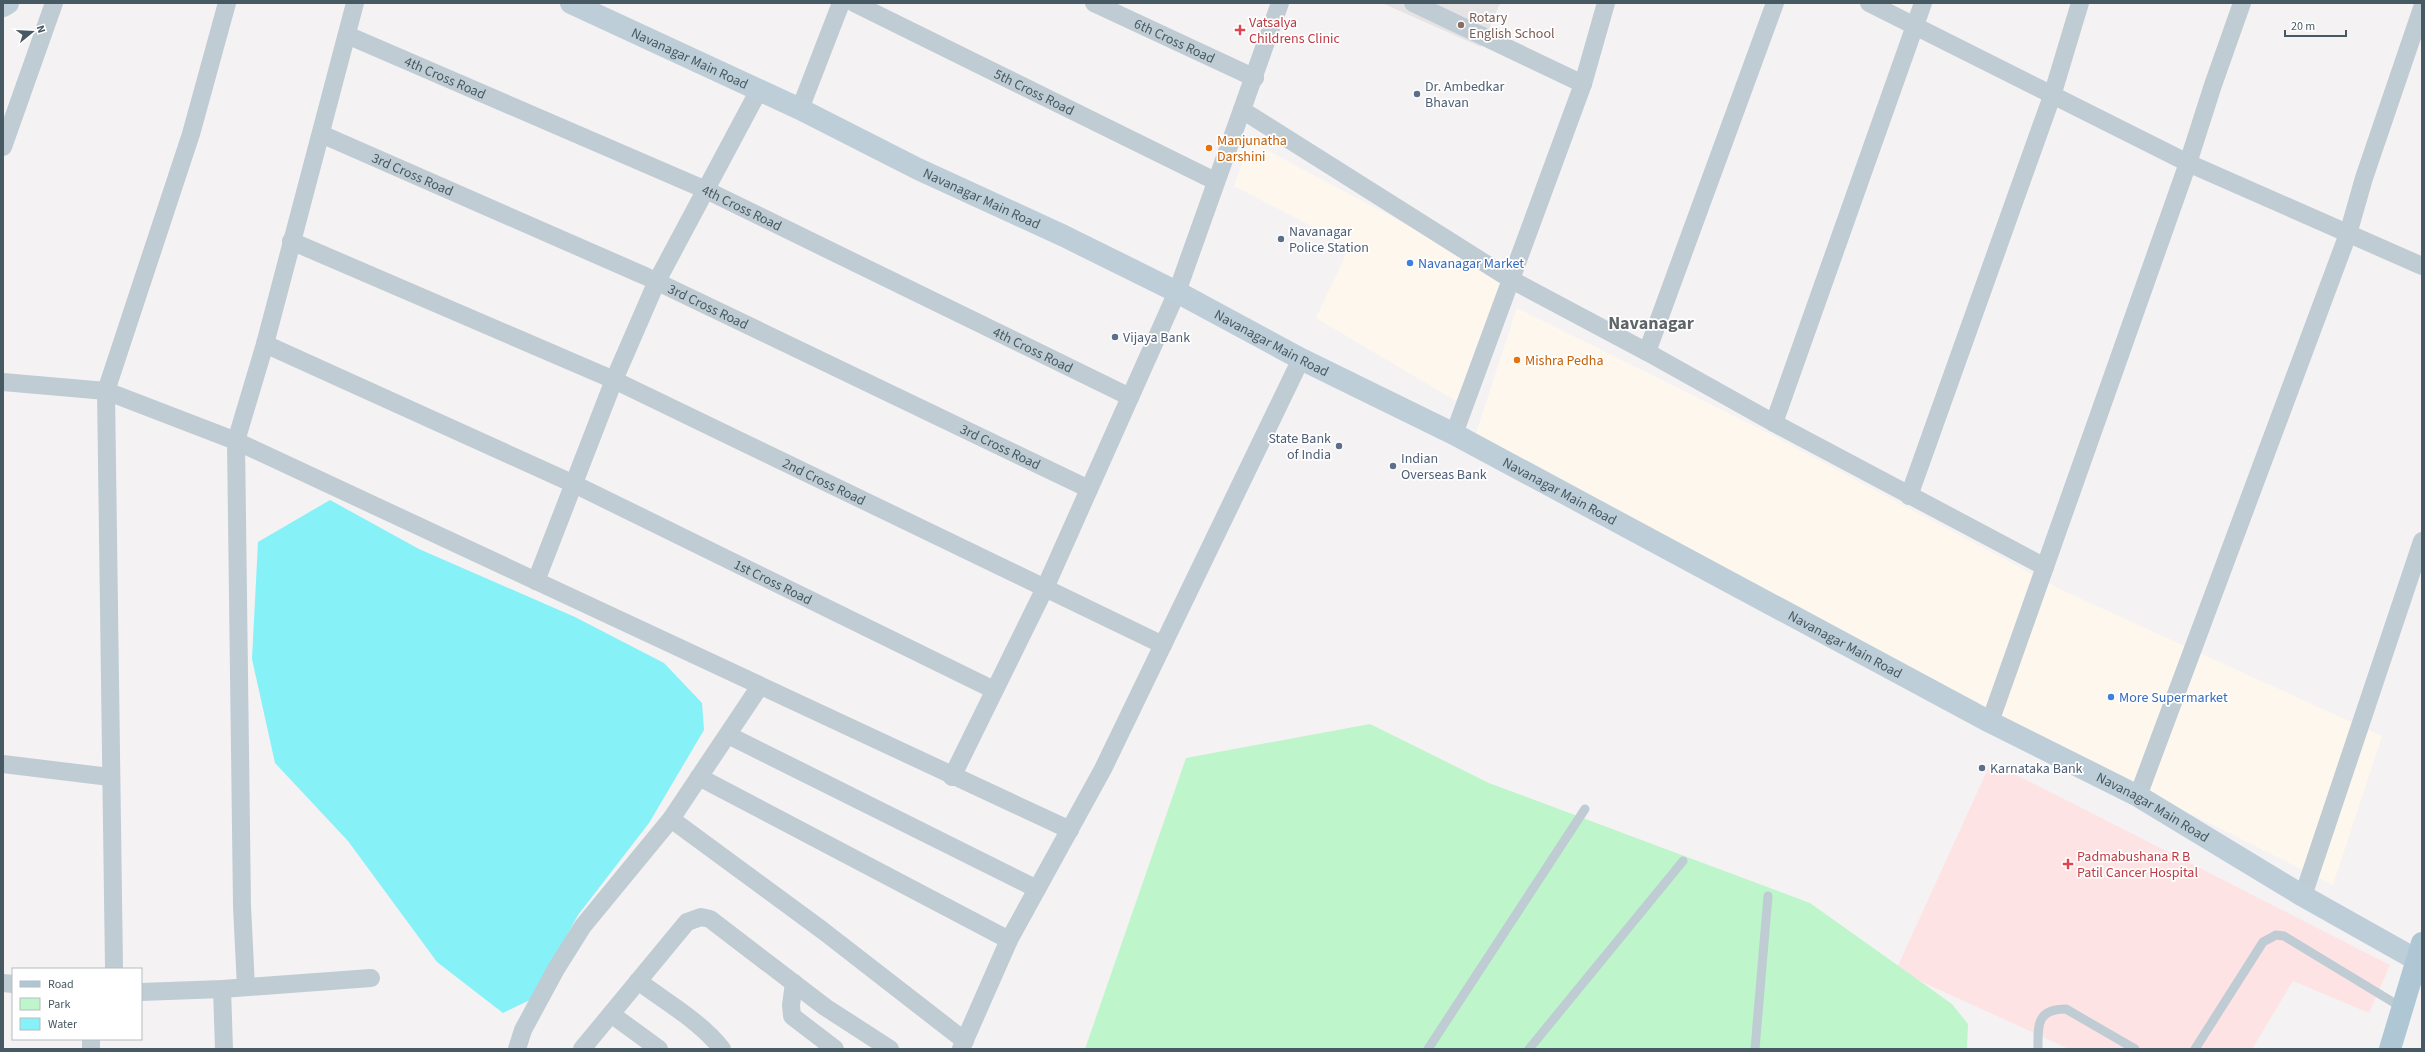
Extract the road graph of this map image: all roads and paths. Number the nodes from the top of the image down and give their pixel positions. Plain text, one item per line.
1 (7, 3) edge
2 (54, 3) edge
3 (227, 3) edge
4 (355, 3) edge
5 (571, 3) edge
6 (841, 3) edge
7 (854, 3) edge
8 (1094, 3) edge
9 (1280, 3) edge
10 (1413, 3) edge
11 (1606, 3) edge
12 (1775, 3) edge
13 (1869, 3) edge
14 (1923, 3) edge
15 (2080, 3) edge
16 (2242, 3) edge
17 (3, 6) edge
18 (2422, 8) edge
19 (3, 15) edge
20 (1915, 25) junction
21 (347, 35) junction
22 (1254, 78) junction
23 (1583, 84) junction
24 (759, 90) junction
25 (2052, 96) junction
26 (800, 109) junction
27 (1242, 110) junction
28 (321, 134) junction
29 (3, 147) edge
30 (2188, 163) junction
31 (1215, 181) junction
32 (706, 190) junction
33 (2348, 234) junction
34 (291, 241) junction
35 (2422, 266) edge
36 (651, 279) junction
37 (1510, 279) junction
38 (1177, 292) junction
39 (265, 344) junction
40 (1647, 352) junction
41 (1301, 359) junction
42 (602, 375) junction
43 (3, 382) edge
44 (106, 391) junction
45 (1130, 397) junction
46 (1774, 423) junction
47 (1454, 434) junction
48 (236, 441) junction
49 (571, 482) junction
50 (1089, 489) junction
51 (1908, 496) junction
52 (2422, 541) edge
53 (2045, 567) junction
54 (525, 576) junction
55 (1045, 588) junction
56 (1164, 645) junction
57 (760, 686) junction
58 (994, 690) junction
59 (1990, 722) junction
60 (728, 735) junction
61 (3, 764) edge
62 (952, 776) junction
63 (699, 777) junction
64 (110, 778) junction
65 (2138, 796) junction
66 (1585, 809) dead end
67 (671, 819) junction
68 (1070, 830) junction
69 (1683, 861) dead end
70 (1037, 889) junction
71 (1768, 896) dead end
72 (2303, 896) junction
73 (1009, 940) junction
74 (2420, 955) edge
75 (114, 968) edge
76 (371, 978) dead end
77 (638, 981) junction
78 (794, 984) junction
79 (246, 987) junction
80 (222, 989) junction
81 (142, 992) edge
82 (2401, 1007) junction
83 (611, 1014) junction
84 (963, 1045) edge
85 (589, 1046) edge
86 (224, 1049) edge
87 (517, 1049) edge
88 (659, 1049) edge
89 (722, 1049) edge
90 (835, 1049) edge
91 (890, 1049) edge
92 (1428, 1049) edge
93 (1529, 1049) edge
94 (1755, 1049) edge
95 (2038, 1049) edge
96 (2135, 1049) edge
97 (2195, 1049) edge
98 (2390, 1049) edge

1 - 17 main road
1 - 19 street
2 - 29 street
3 - 44 street
4 - 21 street
5 - 24 main road, Navanagar Main Road
6 - 26 street
7 - 31 street, 5th Cross Road
8 - 22 street, 6th Cross Road
9 - 22 street
10 - 23 street
11 - 23 street
12 - 40 street
13 - 20 street
14 - 20 street
15 - 25 street
16 - 30 street
18 - 33 street
20 - 25 street
20 - 46 street
21 - 28 street
21 - 32 street, 4th Cross Road
22 - 27 street
23 - 37 street
24 - 26 main road, Navanagar Main Road
24 - 32 street
25 - 30 street
25 - 51 street
26 - 38 main road, Navanagar Main Road
27 - 31 street
27 - 37 street
28 - 34 street
28 - 36 street, 3rd Cross Road
30 - 33 street
30 - 53 street
31 - 38 street
32 - 36 street
32 - 45 street, 4th Cross Road
33 - 35 street
33 - 65 street
34 - 39 street
34 - 42 street, 2nd Cross Road
36 - 42 street
36 - 50 street, 3rd Cross Road
37 - 40 street
37 - 47 street
38 - 41 main road, Navanagar Main Road
38 - 45 street
39 - 48 street
39 - 49 street, 1st Cross Road
40 - 46 street
41 - 47 main road, Navanagar Main Road
41 - 56 street
42 - 49 street
42 - 55 street, 2nd Cross Road
43 - 44 street
44 - 48 street
44 - 64 street
45 - 50 street
46 - 51 street
47 - 59 main road, Navanagar Main Road
48 - 54 street
48 - 79 street
49 - 54 street
49 - 58 street, 1st Cross Road
50 - 55 street
51 - 53 street
52 - 72 street
53 - 59 street
54 - 57 street
55 - 56 street, 2nd Cross Road
55 - 58 street
56 - 68 street
57 - 60 street
57 - 62 street
58 - 62 street
59 - 65 main road, Navanagar Main Road
60 - 63 street
60 - 70 street
61 - 64 street
62 - 68 street
63 - 67 street
63 - 73 street
64 - 75 street
65 - 72 main road, Navanagar Main Road
66 - 92 lane
67 - 84 street
67 - 87 street
68 - 70 street
69 - 93 lane
70 - 73 street
71 - 94 lane
72 - 74 main road, Navanagar Main Road
73 - 84 street
74 - 82 main road
76 - 79 street
77 - 78 street
77 - 83 street
77 - 89 street
78 - 90 street
78 - 91 street
79 - 80 street
80 - 81 street
80 - 86 street
82 - 97 lane
82 - 98 main road
83 - 85 street
83 - 88 street
95 - 96 lane

